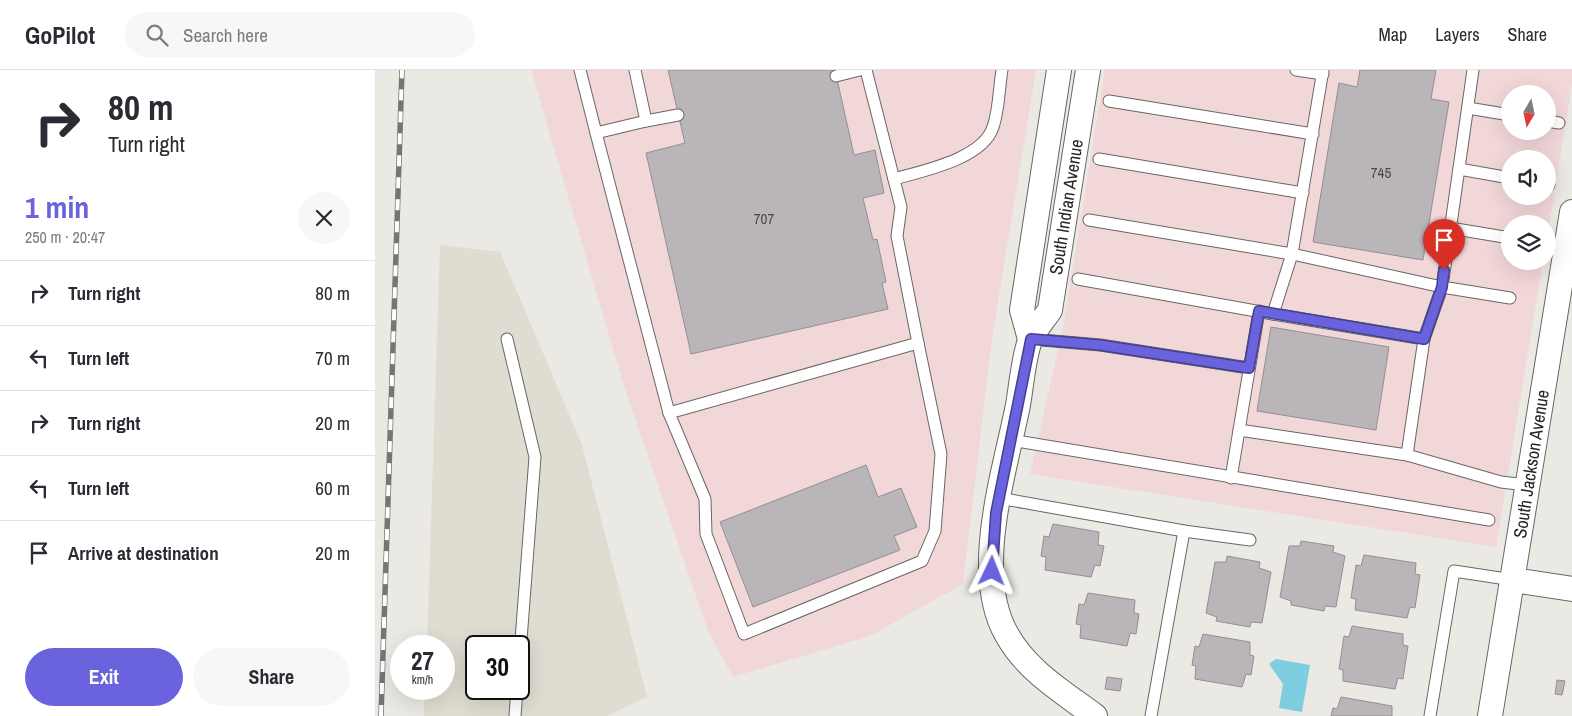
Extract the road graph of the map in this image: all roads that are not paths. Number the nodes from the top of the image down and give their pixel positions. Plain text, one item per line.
1 (580, 70) edge
2 (635, 70) edge
3 (860, 70) edge
4 (866, 70) edge
5 (1002, 70) edge
6 (1059, 70) edge
7 (1088, 70) edge
8 (1296, 70) edge
9 (1473, 70) edge
10 (1323, 72) edge
11 (836, 76) dead end
12 (1109, 101) dead end
13 (1468, 108) junction
14 (1501, 113) edge
15 (679, 115) dead end
16 (646, 121) junction
17 (596, 133) junction
18 (1313, 134) junction
19 (1099, 160) dead end
20 (1459, 170) junction
21 (1501, 177) edge
22 (894, 179) junction
23 (1303, 194) junction
24 (1572, 212) edge
25 (1089, 220) dead end
26 (1450, 228) junction
27 (1501, 236) edge
28 (1292, 254) junction
29 (1079, 279) dead end
30 (1442, 287) junction
31 (1510, 298) dead end
32 (1259, 311) junction
33 (1273, 314) junction
34 (507, 339) dead end
35 (1031, 339) junction
36 (1424, 339) junction
37 (918, 343) junction
38 (1249, 368) junction
39 (669, 413) junction
40 (1239, 430) junction
41 (1011, 440) junction
42 (1407, 456) junction
43 (1231, 478) junction
44 (1527, 485) junction
45 (999, 498) junction
46 (1489, 520) dead end
47 (1184, 531) junction
48 (1250, 540) dead end
49 (1513, 580) junction
50 (1572, 589) edge
51 (521, 635) edge
52 (516, 700) edge
53 (515, 716) edge
54 (1095, 716) edge
55 (1151, 716) edge
56 (1430, 716) edge
57 (1490, 716) edge

1 - 17 lane
2 - 16 lane
3 - 11 lane
4 - 22 lane
5 - 22 lane
6 - 35 street, South Indian Avenue
7 - 35 street, South Indian Avenue
8 - 10 lane
9 - 13 lane
10 - 18 lane
12 - 18 lane
13 - 14 lane
13 - 20 lane
15 - 16 lane
16 - 17 lane
17 - 39 lane
18 - 23 lane
19 - 23 lane
20 - 21 lane
20 - 26 lane
22 - 37 lane
23 - 28 lane
24 - 44 street, South Jackson Avenue
25 - 28 lane
26 - 27 lane
26 - 30 lane
28 - 30 lane
28 - 33 lane
29 - 32 lane
30 - 31 lane
30 - 36 lane
32 - 33 lane
32 - 38 lane
33 - 36 lane
34 - 51 lane
35 - 38 lane
35 - 41 street, South Indian Avenue
36 - 42 lane
37 - 39 lane
37 - 39 lane
38 - 40 lane
40 - 42 lane
40 - 43 lane
41 - 43 lane
41 - 45 street, South Indian Avenue
42 - 44 lane
43 - 46 lane
44 - 49 street, South Jackson Avenue
45 - 47 lane
45 - 54 street, South Indian Avenue
47 - 48 lane
47 - 55 lane
49 - 50 street
49 - 56 lane
49 - 57 street, South Jackson Avenue
52 - 53 lane

